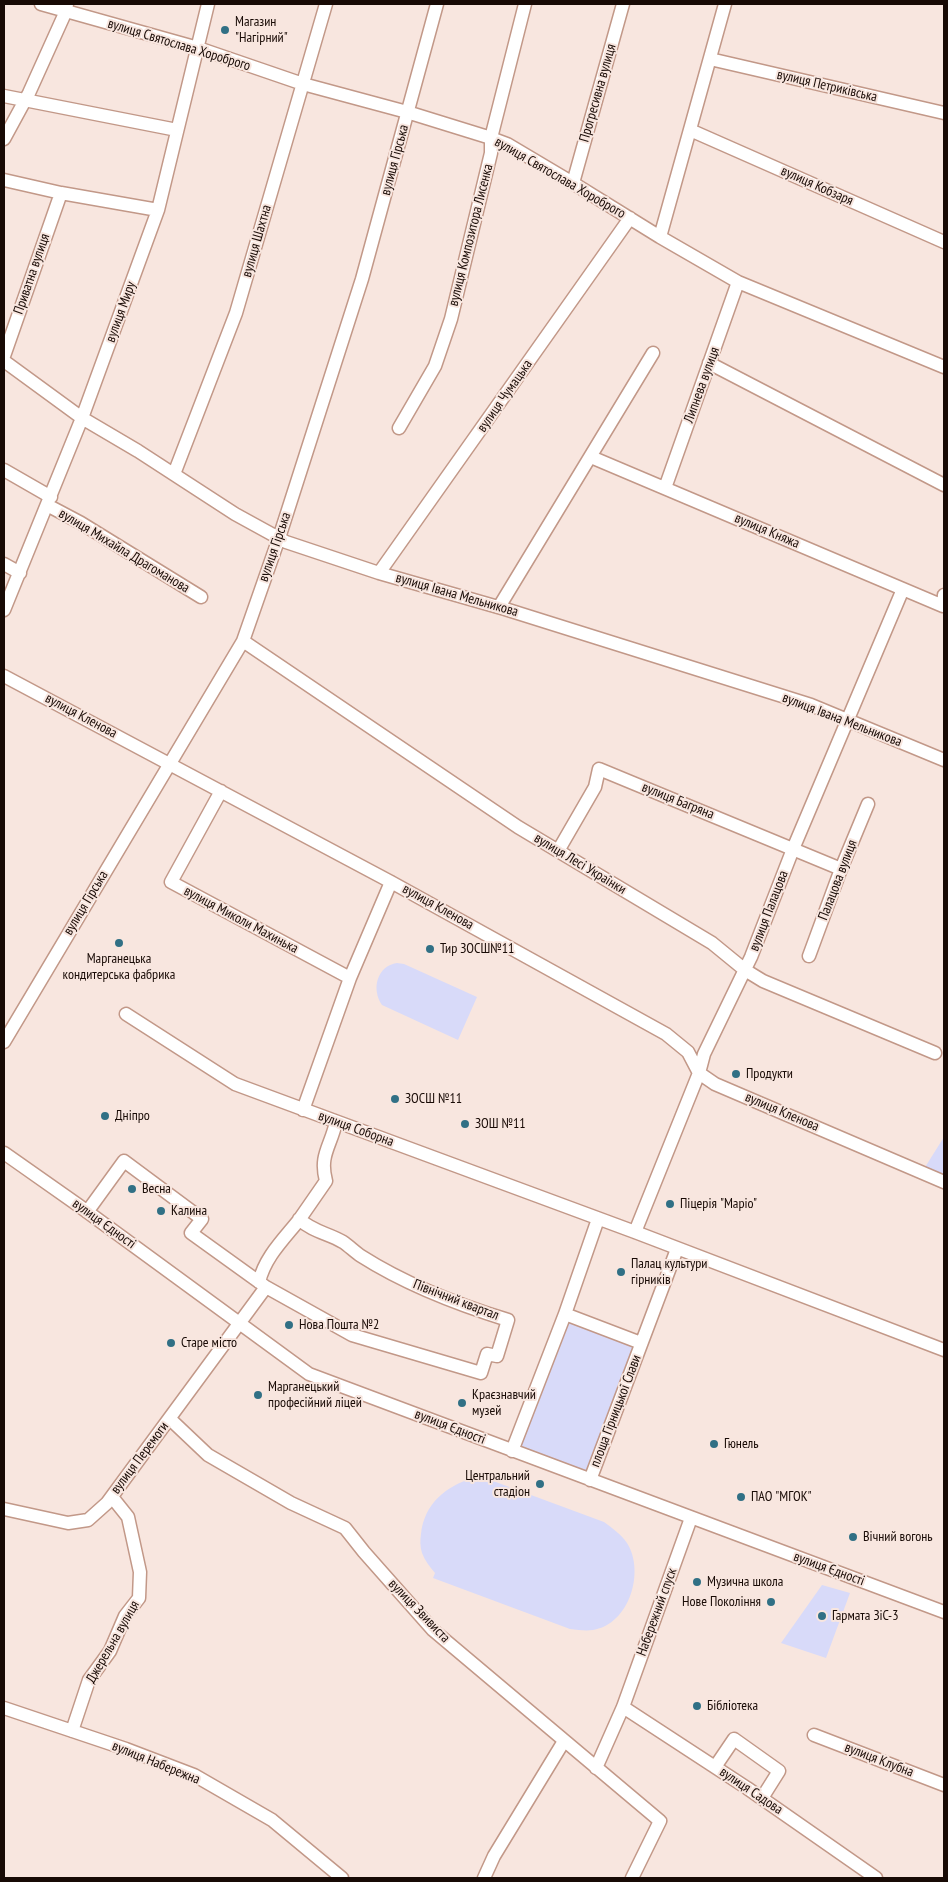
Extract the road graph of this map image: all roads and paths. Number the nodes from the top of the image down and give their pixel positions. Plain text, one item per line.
1 (41, 4) edge
2 (208, 4) edge
3 (326, 4) edge
4 (437, 4) edge
5 (525, 4) edge
6 (623, 4) edge
7 (725, 4) edge
8 (66, 7) edge
9 (198, 48) junction
10 (710, 59) junction
11 (303, 84) junction
12 (4, 96) edge
13 (26, 99) junction
14 (407, 112) junction
15 (944, 113) edge
16 (177, 130) junction
17 (690, 130) junction
18 (490, 138) junction
19 (4, 139) edge
20 (4, 180) edge
21 (573, 183) junction
22 (61, 193) junction
23 (158, 210) junction
24 (630, 218) junction
25 (660, 237) junction
26 (944, 242) edge
27 (738, 282) junction
28 (653, 353) dead end
29 (4, 356) edge
30 (4, 361) edge
31 (709, 363) junction
32 (944, 367) edge
33 (82, 418) junction
34 (399, 428) dead end
35 (591, 457) junction
36 (4, 470) edge
37 (174, 474) junction
38 (944, 485) edge
39 (665, 488) junction
40 (49, 501) junction
41 (279, 538) junction
42 (4, 564) edge
43 (380, 573) junction
44 (20, 574) junction
45 (903, 589) junction
46 (201, 597) dead end
47 (943, 600) edge
48 (499, 607) junction
49 (4, 610) edge
50 (243, 641) junction
51 (4, 676) edge
52 (848, 721) junction
53 (944, 760) edge
54 (170, 763) junction
55 (221, 791) junction
56 (868, 804) dead end
57 (793, 849) junction
58 (558, 851) junction
59 (841, 869) junction
60 (392, 882) junction
61 (809, 956) dead end
62 (746, 970) junction
63 (350, 978) junction
64 (126, 1014) dead end
65 (4, 1042) edge
66 (935, 1053) dead end
67 (699, 1073) junction
68 (303, 1110) junction
69 (336, 1122) junction
70 (4, 1153) edge
71 (944, 1182) edge
72 (87, 1212) junction
73 (299, 1219) junction
74 (598, 1219) junction
75 (635, 1232) junction
76 (677, 1249) junction
77 (262, 1285) junction
78 (565, 1314) junction
79 (239, 1323) junction
80 (641, 1343) junction
81 (944, 1350) edge
82 (170, 1419) junction
83 (512, 1451) junction
84 (590, 1480) junction
85 (112, 1497) junction
86 (4, 1509) edge
87 (691, 1518) junction
88 (944, 1612) edge
89 (623, 1707) junction
90 (4, 1708) edge
91 (72, 1731) junction
92 (814, 1735) dead end
93 (564, 1741) junction
94 (596, 1768) junction
95 (716, 1768) junction
96 (944, 1784) edge
97 (762, 1798) junction
98 (342, 1878) edge
99 (484, 1878) edge
100 (632, 1878) edge
101 (876, 1878) edge

1 - 8 street, вулиця Святослава Хороброго
2 - 9 street, вулиця Миру
3 - 11 street, вулиця Шахтна
4 - 14 street, вулиця Гірська
5 - 18 street, вулиця Композитора Лисенка
6 - 21 street, Прогресивна вулиця
7 - 10 street
8 - 9 street, вулиця Святослава Хороброго
8 - 13 street
9 - 11 street, вулиця Святослава Хороброго
9 - 16 street, вулиця Миру
10 - 15 street, вулиця Петриківська
10 - 17 street
11 - 14 street, вулиця Святослава Хороброго
11 - 37 street, вулиця Шахтна
12 - 13 street
13 - 16 street
13 - 19 street
14 - 18 street, вулиця Святослава Хороброго
14 - 41 street, вулиця Гірська
16 - 23 street, вулиця Миру
17 - 25 street
17 - 26 street, вулиця Кобзаря
18 - 21 street, вулиця Святослава Хороброго
18 - 34 street, вулиця Композитора Лисенка
20 - 22 street
21 - 24 street, вулиця Святослава Хороброго
22 - 23 street
22 - 29 street, Приватна вулиця
23 - 33 street, вулиця Миру
24 - 25 street, вулиця Святослава Хороброго
24 - 43 street, вулиця Чумацька
25 - 27 street, вулиця Святослава Хороброго
27 - 31 street, Липнева вулиця
27 - 32 street, вулиця Святослава Хороброго
28 - 35 street
30 - 33 street, вулиця Івана Мельникова
31 - 38 street
31 - 39 street, Липнева вулиця
33 - 37 street, вулиця Івана Мельникова
33 - 40 street, вулиця Миру
35 - 39 street, вулиця Княжа
35 - 48 street
36 - 40 street, вулиця Михайла Драгоманова
37 - 41 street, вулиця Івана Мельникова
39 - 45 street, вулиця Княжа
40 - 44 street, вулиця Миру
40 - 46 street, вулиця Михайла Драгоманова
41 - 43 street, вулиця Івана Мельникова
41 - 50 street, вулиця Гірська
42 - 44 street
43 - 48 street, вулиця Івана Мельникова
44 - 49 street, вулиця Миру
45 - 47 street, вулиця Княжа
45 - 52 street, вулиця Палацова
48 - 52 street, вулиця Івана Мельникова
50 - 54 street, вулиця Гірська
50 - 58 street, вулиця Лесі Українки
51 - 54 street, вулиця Кленова
52 - 53 street, вулиця Івана Мельникова
52 - 57 street, вулиця Палацова
54 - 55 street, вулиця Кленова
54 - 65 street, вулиця Гірська
55 - 60 street, вулиця Кленова
55 - 63 street, вулиця Миколи Махинька
56 - 59 street, Палацова вулиця
57 - 58 street, вулиця Багряна
57 - 59 street, вулиця Багряна
57 - 62 street, вулиця Палацова
58 - 62 street, вулиця Лесі Українки
59 - 61 street, Палацова вулиця
60 - 63 street
60 - 67 street, вулиця Кленова
62 - 66 street, вулиця Лесі Українки
62 - 67 street, вулиця Палацова
63 - 68 street
64 - 68 street, вулиця Соборна
67 - 71 street, вулиця Кленова
67 - 75 street, вулиця Палацова
68 - 69 street, вулиця Соборна
69 - 73 street
69 - 74 street, вулиця Соборна
70 - 72 street, вулиця Єдності
72 - 77 street, Північний квартал
72 - 79 street, вулиця Єдності
73 - 77 street
73 - 77 street, Північний квартал
74 - 75 street, вулиця Соборна
74 - 78 street
75 - 76 street, вулиця Соборна
76 - 80 street, площа Гірницької Слави
76 - 81 street, вулиця Соборна
77 - 79 street
78 - 80 street, площа Гірницької Слави
78 - 83 street
79 - 82 street, вулиця Перемоги
79 - 83 street, вулиця Єдності
80 - 84 street, площа Гірницької Слави
82 - 85 street, вулиця Перемоги
82 - 93 street, вулиця Звивиста
83 - 84 street, вулиця Єдності
84 - 87 street, вулиця Єдності
85 - 86 street, вулиця Перемоги
85 - 91 street, Джерельна вулиця
87 - 88 street, вулиця Єдності
87 - 89 street, Набережний спуск
89 - 94 street, Набережний спуск
89 - 95 street, вулиця Садова
90 - 91 street, вулиця Набережна
91 - 98 street, вулиця Набережна
92 - 96 street, вулиця Клубна
93 - 94 street, вулиця Звивиста
93 - 99 street
94 - 100 street, вулиця Звивиста
95 - 97 street, вулиця Садова
95 - 97 street
97 - 101 street, вулиця Садова

